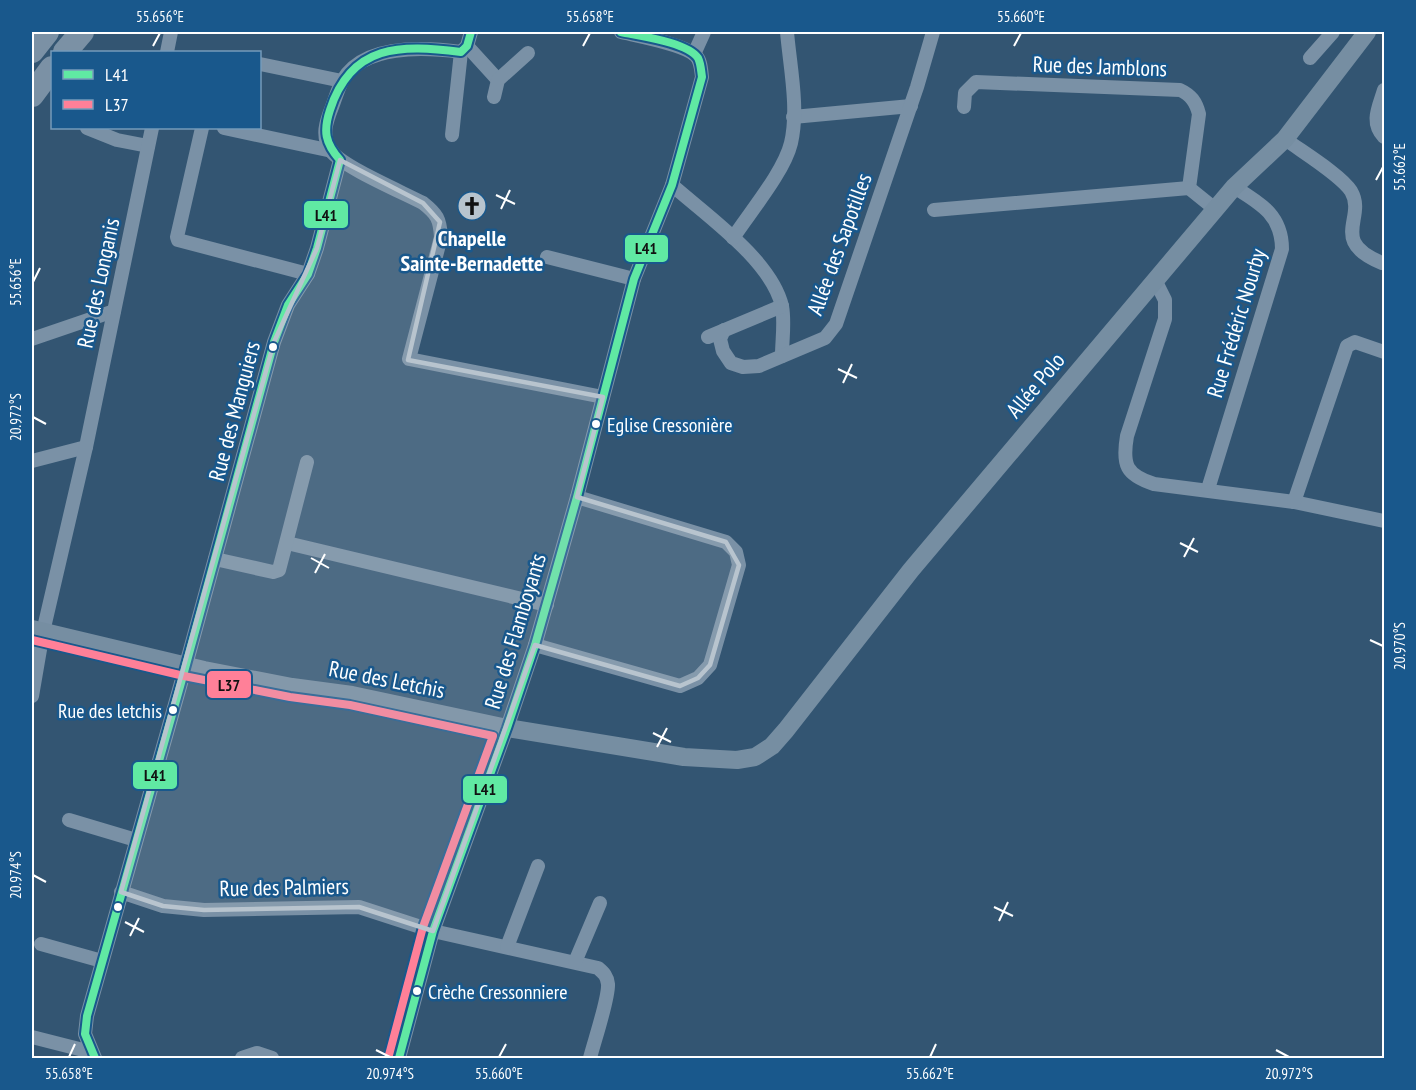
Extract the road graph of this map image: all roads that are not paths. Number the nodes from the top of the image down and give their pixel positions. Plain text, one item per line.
1 (47, 32) edge
2 (82, 32) edge
3 (171, 32) edge
4 (471, 32) edge
5 (621, 32) edge
6 (704, 32) edge
7 (787, 32) edge
8 (933, 32) edge
9 (1333, 32) edge
10 (1367, 32) edge
11 (464, 49) junction
12 (32, 51) edge
13 (66, 51) edge
14 (167, 51) edge
15 (528, 53) dead end
16 (694, 54) junction
17 (1310, 58) dead end
18 (261, 64) edge
19 (51, 69) edge
20 (498, 80) junction
21 (342, 81) junction
22 (1384, 90) edge
23 (32, 95) edge
24 (494, 97) dead end
25 (911, 106) junction
26 (964, 107) dead end
27 (793, 117) junction
28 (90, 129) edge
29 (152, 129) edge
30 (202, 129) edge
31 (228, 129) edge
32 (452, 135) dead end
33 (1384, 137) edge
34 (1285, 139) junction
35 (148, 146) junction
36 (336, 156) junction
37 (672, 185) junction
38 (1234, 187) junction
39 (1189, 188) junction
40 (1215, 209) junction
41 (934, 210) dead end
42 (733, 238) junction
43 (547, 257) dead end
44 (1382, 263) dead end
45 (308, 274) junction
46 (634, 279) junction
47 (1155, 280) junction
48 (782, 306) junction
49 (114, 311) junction
50 (724, 330) junction
51 (708, 337) dead end
52 (32, 339) edge
53 (1384, 352) edge
54 (782, 356) junction
55 (603, 398) junction
56 (86, 447) junction
57 (32, 461) edge
58 (307, 462) dead end
59 (1208, 489) junction
60 (577, 497) junction
61 (1294, 502) junction
62 (1384, 521) edge
63 (287, 543) junction
64 (215, 559) junction
65 (547, 605) junction
66 (37, 631) edge
67 (536, 645) junction
68 (186, 666) junction
69 (32, 696) edge
70 (507, 728) junction
71 (736, 760) joint
72 (69, 820) dead end
73 (136, 840) junction
74 (538, 866) dead end
75 (121, 892) junction
76 (600, 903) dead end
77 (433, 931) junction
78 (41, 944) dead end
79 (507, 947) junction
80 (102, 961) junction
81 (575, 962) junction
82 (32, 1037) edge
83 (93, 1055) edge
84 (242, 1059) edge
85 (272, 1059) edge
86 (399, 1059) edge
87 (590, 1059) edge

1 - 12 highway
2 - 13 highway
3 - 14 street
4 - 11 street
5 - 16 street
6 - 16 street
7 - 27 street
8 - 25 street, Allée des Sapotilles
9 - 17 street
10 - 34 street, Allée Polo
11 - 20 street
11 - 21 street, Rue des Manguiers
11 - 32 street
15 - 20 street
16 - 37 street, Rue des Flamboyants
18 - 21 street
19 - 23 highway
20 - 24 street
21 - 36 street, Rue des Manguiers
22 - 33 street
25 - 27 street
25 - 54 street, Allée des Sapotilles
26 - 39 street, Rue des Jamblons
27 - 42 street
28 - 35 street
29 - 35 street, Rue des Longanis
30 - 45 street
31 - 36 street
34 - 38 street, Allée Polo
34 - 44 street
35 - 49 street, Rue des Longanis
36 - 45 street, Rue des Manguiers
36 - 55 street
37 - 42 street
37 - 46 street, Rue des Flamboyants
38 - 40 street, Allée Polo
38 - 59 street, Rue Frédéric Nourby
39 - 40 street
39 - 41 street
40 - 47 street, Allée Polo
42 - 48 street
43 - 46 street
45 - 64 street, Rue des Manguiers
46 - 55 street, Rue des Flamboyants
47 - 59 street
47 - 71 street, Allée Polo
48 - 50 street
48 - 54 street
49 - 52 street
49 - 56 street, Rue des Longanis
50 - 51 street
50 - 54 street, Allée des Sapotilles
53 - 61 street
55 - 60 street, Rue des Flamboyants
56 - 57 street
56 - 66 street, Rue des Longanis
58 - 63 street
59 - 61 street
60 - 65 street, Rue des Flamboyants
60 - 67 street
61 - 62 street
63 - 64 street
63 - 65 street
64 - 68 street, Rue des Manguiers
65 - 67 street, Rue des Flamboyants
66 - 68 street, Rue des Letchis
66 - 69 street, Rue des Longanis
67 - 70 street, Rue des Flamboyants
68 - 70 street, Rue des Letchis
68 - 73 street, Rue des Manguiers
70 - 71 street, Rue des Letchis
70 - 77 street, Rue des Flamboyants
72 - 73 street
73 - 75 street, Rue des Manguiers
74 - 79 street
75 - 77 street, Rue des Palmiers
75 - 80 street, Rue des Manguiers
76 - 81 street
77 - 79 street, Rue des Palmiers
77 - 86 street, Rue des Flamboyants
78 - 80 street
79 - 81 street, Rue des Palmiers
80 - 83 street, Rue des Manguiers
81 - 87 street, Rue des Palmiers
82 - 83 street
84 - 85 street

